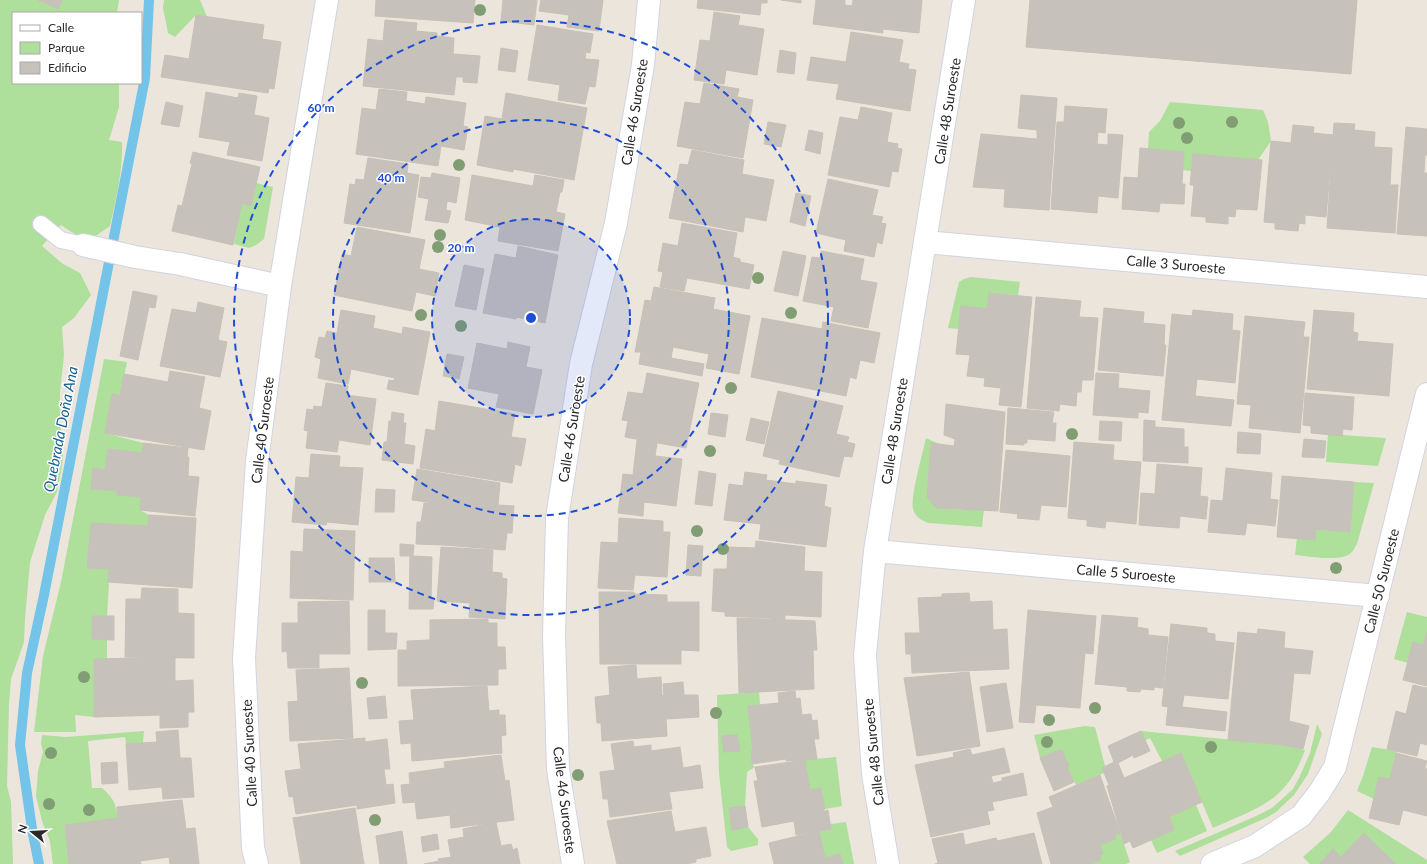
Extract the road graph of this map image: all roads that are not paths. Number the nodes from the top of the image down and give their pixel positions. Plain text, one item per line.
1 (327, 0) edge
2 (649, 0) edge
3 (964, 0) edge
4 (41, 224) dead end
5 (925, 242) junction
6 (83, 245) joint
7 (280, 286) junction
8 (1427, 286) edge
9 (1427, 394) edge
10 (875, 551) junction
11 (1378, 596) junction
12 (256, 864) edge
13 (573, 864) edge
14 (888, 864) edge
15 (1212, 864) edge

1 - 7 street, Calle 40 Suroeste
2 - 13 street, Calle 46 Suroeste
3 - 5 street, Calle 48 Suroeste
4 - 6 lane
5 - 8 street, Calle 3 Suroeste
5 - 10 street, Calle 48 Suroeste
6 - 7 street
7 - 12 street, Calle 40 Suroeste
9 - 11 street, Calle 50 Suroeste
10 - 11 street, Calle 5 Suroeste
10 - 14 street, Calle 48 Suroeste
11 - 15 street, Calle 50 Suroeste

